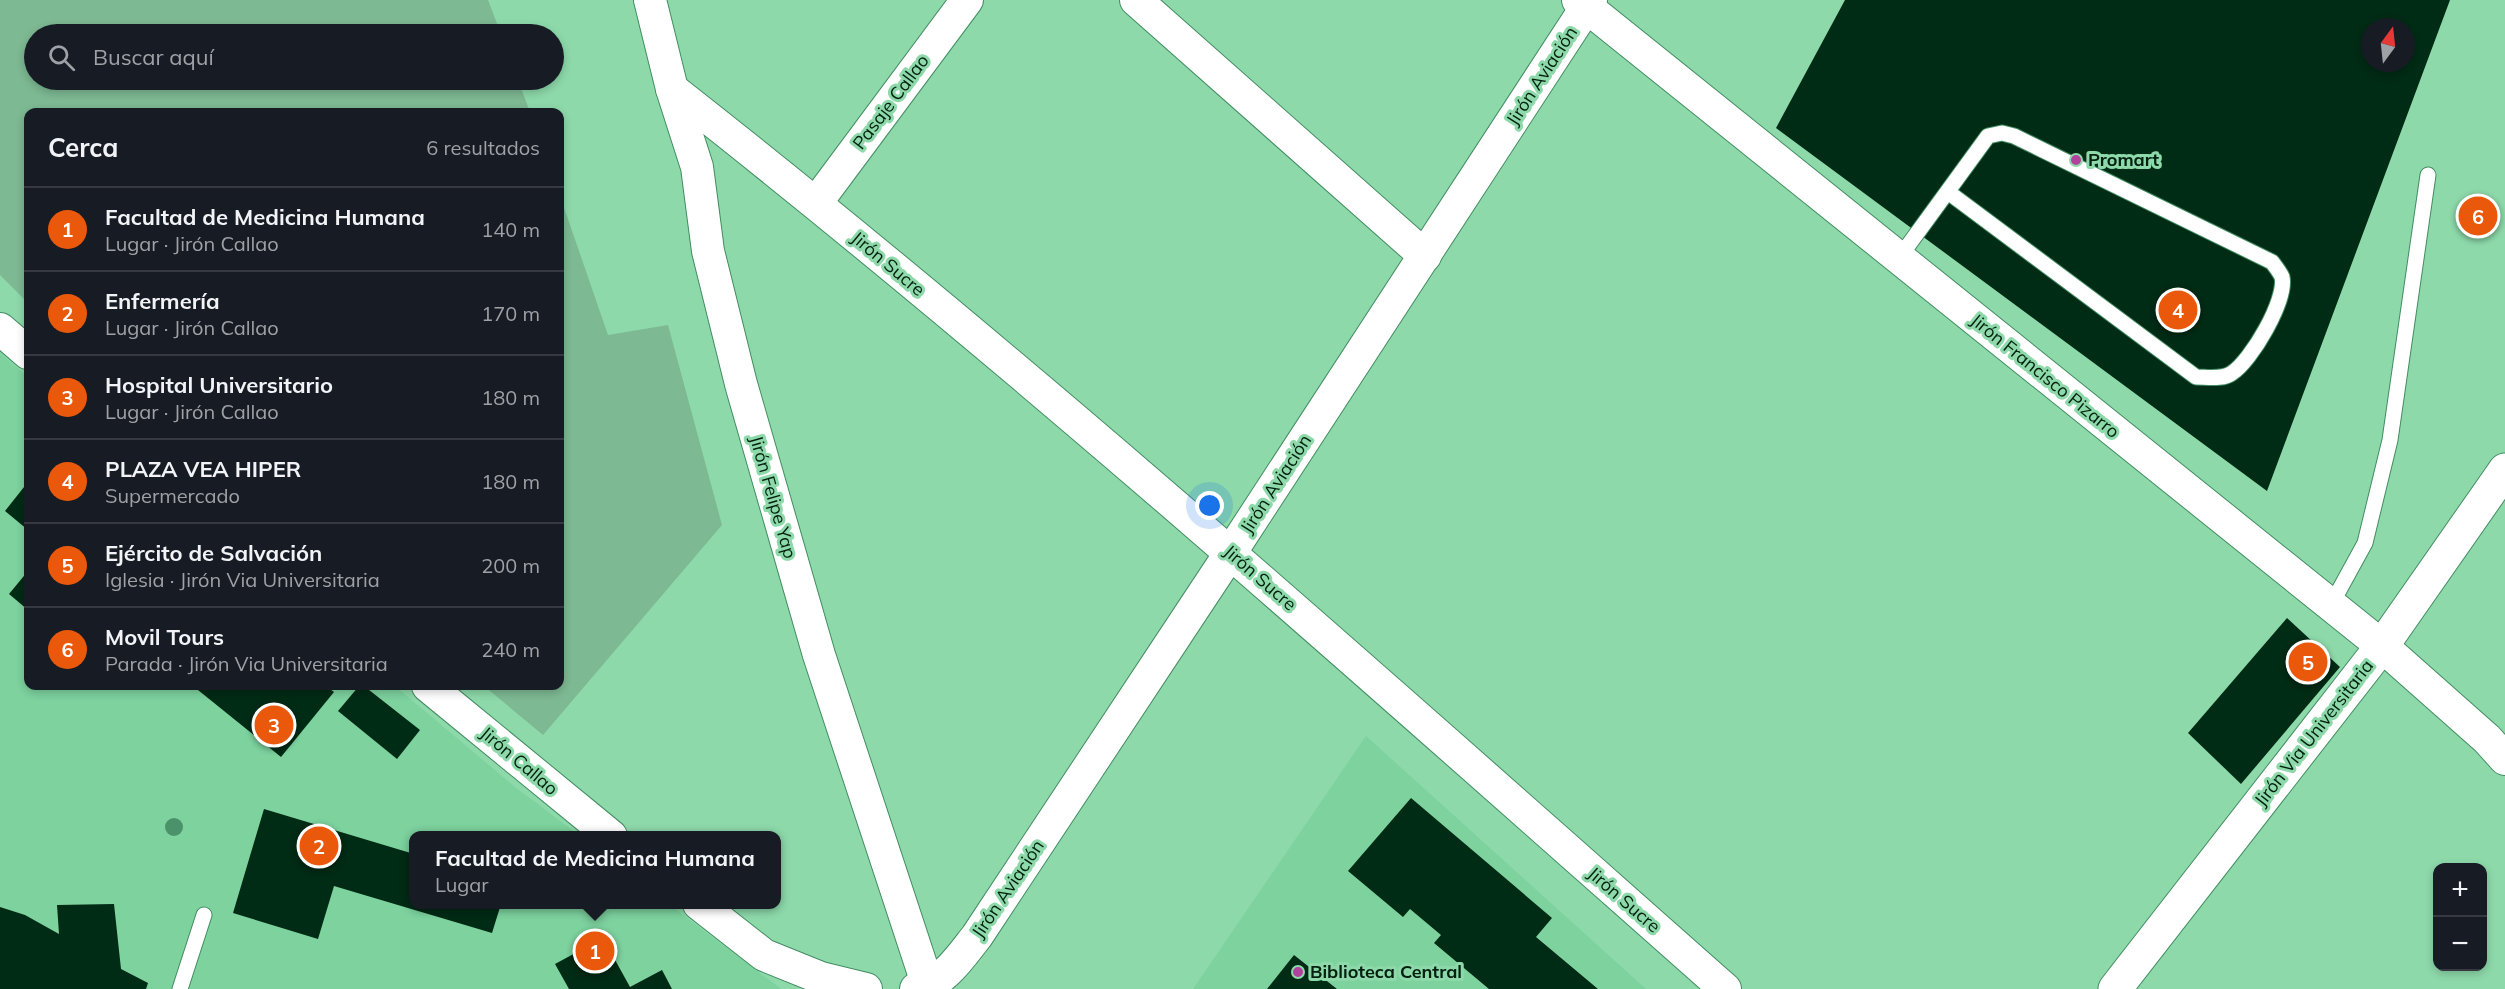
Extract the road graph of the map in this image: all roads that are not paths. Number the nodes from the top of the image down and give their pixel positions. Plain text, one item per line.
1 (650, 0) edge
2 (967, 0) edge
3 (1136, 0) edge
4 (1586, 2) edge
5 (672, 88) junction
6 (2428, 175) dead end
7 (1948, 192) junction
8 (816, 203) junction
9 (1425, 256) junction
10 (1899, 258) junction
11 (0, 329) edge
12 (24, 350) edge
13 (2505, 470) edge
14 (1231, 552) junction
15 (2331, 605) junction
16 (2382, 645) junction
17 (433, 690) edge
18 (2505, 759) edge
19 (605, 831) edge
20 (705, 909) edge
21 (204, 915) dead end
22 (922, 988) edge
23 (180, 989) edge
24 (866, 989) edge
25 (1725, 989) edge
26 (2115, 989) edge

1 - 5 street, Jirón Felipe Yap
2 - 8 street, Pasaje Callao
3 - 9 street
4 - 9 street, Jirón Aviación
4 - 10 street, Jirón Francisco Pizarro
5 - 8 street, Jirón Sucre
5 - 22 street, Jirón Felipe Yap
6 - 15 lane
7 - 7 lane
7 - 10 lane
8 - 14 street, Jirón Sucre
9 - 14 street, Jirón Aviación
10 - 15 street, Jirón Francisco Pizarro
11 - 12 street
13 - 16 street, Jirón Via Universitaria
14 - 22 street, Jirón Aviación
14 - 25 street, Jirón Sucre
15 - 16 street, Jirón Francisco Pizarro
16 - 18 street, Jirón Francisco Pizarro
16 - 26 street, Jirón Via Universitaria
17 - 19 street, Jirón Callao
20 - 24 street
21 - 23 lane

